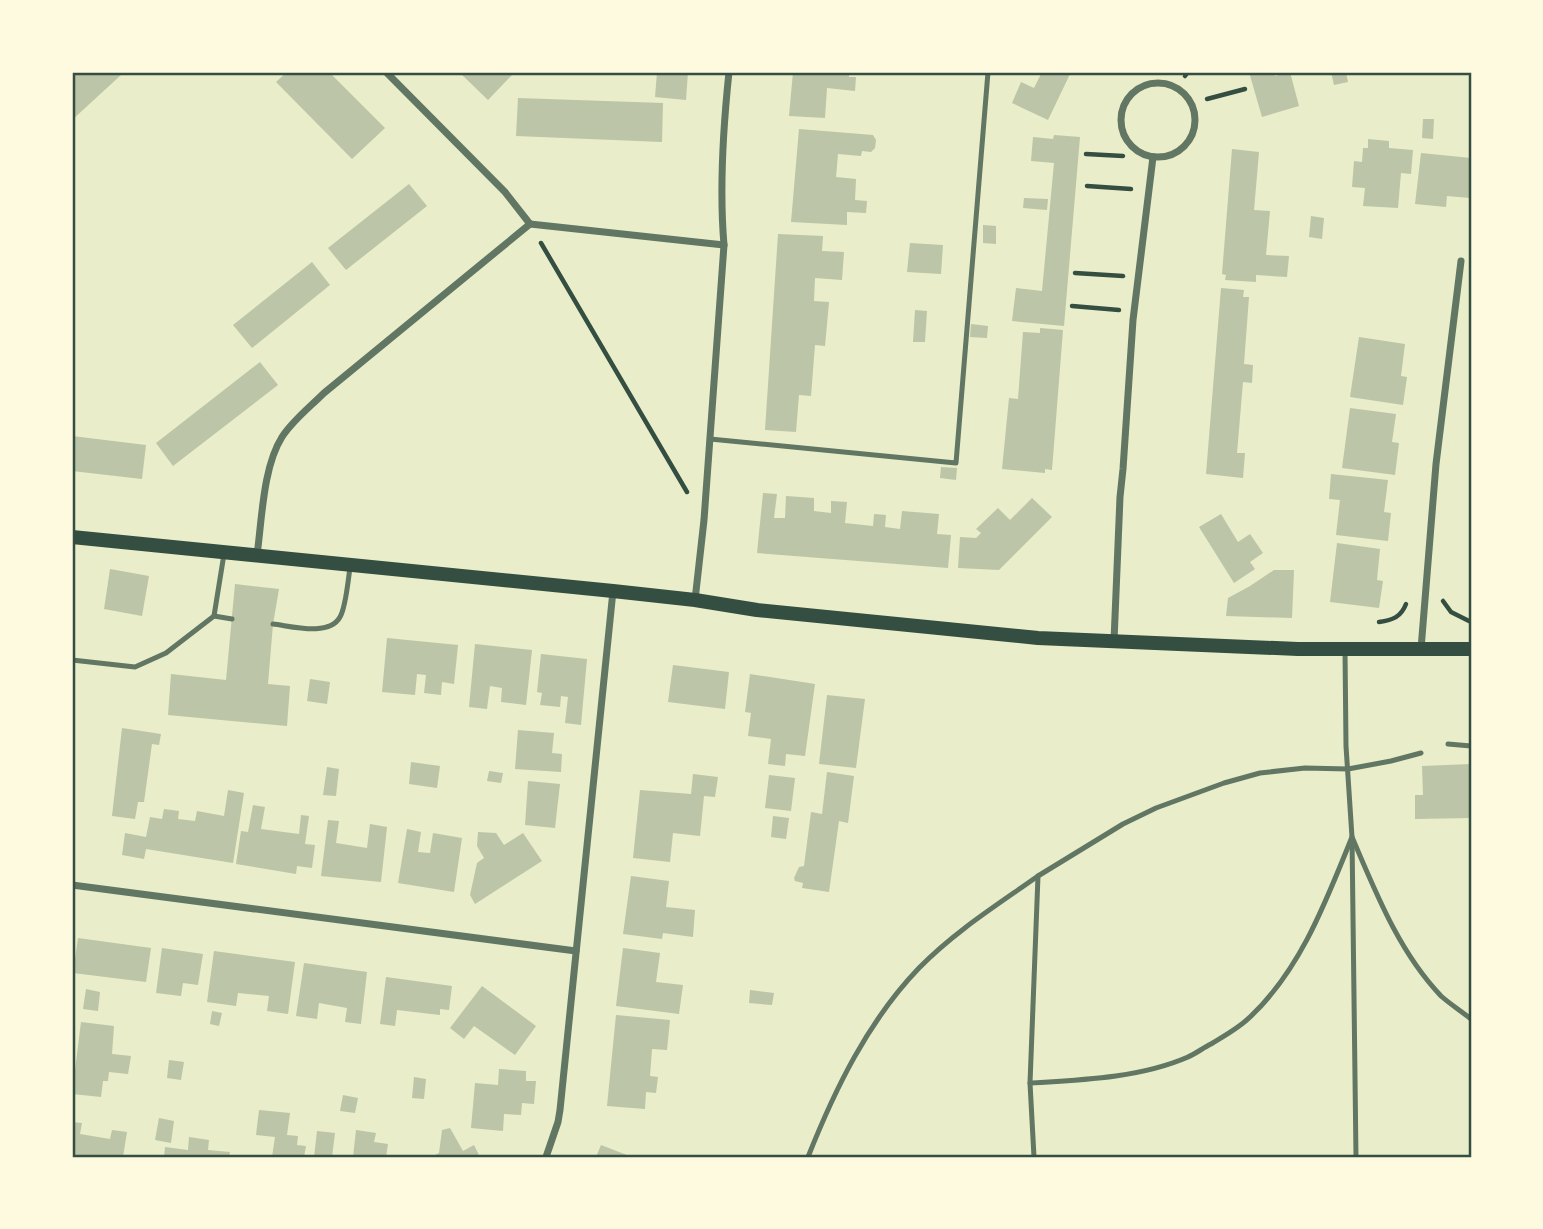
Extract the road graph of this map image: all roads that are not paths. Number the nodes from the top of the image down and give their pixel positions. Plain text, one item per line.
1 (386, 72) edge
2 (730, 72) edge
3 (988, 72) edge
4 (1153, 157) junction
5 (530, 224) junction
6 (724, 245) junction
7 (1461, 261) dead end
8 (710, 439) junction
9 (72, 537) edge
10 (224, 552) junction
11 (257, 556) junction
12 (351, 565) junction
13 (613, 591) junction
14 (695, 600) junction
15 (214, 616) junction
16 (232, 619) dead end
17 (273, 624) dead end
18 (1114, 642) junction
19 (1471, 649) edge
20 (1345, 650) junction
21 (1421, 650) junction
22 (72, 660) edge
23 (1448, 744) dead end
24 (1471, 746) edge
25 (1422, 753) dead end
26 (1348, 769) junction
27 (1352, 837) junction
28 (1038, 876) junction
29 (72, 885) edge
30 (576, 951) junction
31 (1471, 1018) edge
32 (1030, 1083) junction
33 (546, 1157) edge
34 (808, 1157) edge
35 (1034, 1157) edge
36 (1356, 1157) edge

1 - 5 street
2 - 6 street
3 - 8 lane
4 - 4 street
4 - 18 street
5 - 6 street
5 - 11 street
6 - 8 street
7 - 21 street
8 - 14 street
9 - 10 main road
10 - 11 main road
10 - 15 lane
11 - 12 main road
12 - 13 main road
12 - 17 lane
13 - 14 main road
13 - 30 street
14 - 18 main road
15 - 16 lane
15 - 22 lane
18 - 20 main road
19 - 21 main road
20 - 21 main road
20 - 26 lane
23 - 24 lane
25 - 26 lane
26 - 27 lane
26 - 28 lane
27 - 31 lane
27 - 32 lane
27 - 36 lane
28 - 32 lane
28 - 34 lane
29 - 30 street
30 - 33 street
32 - 35 lane

